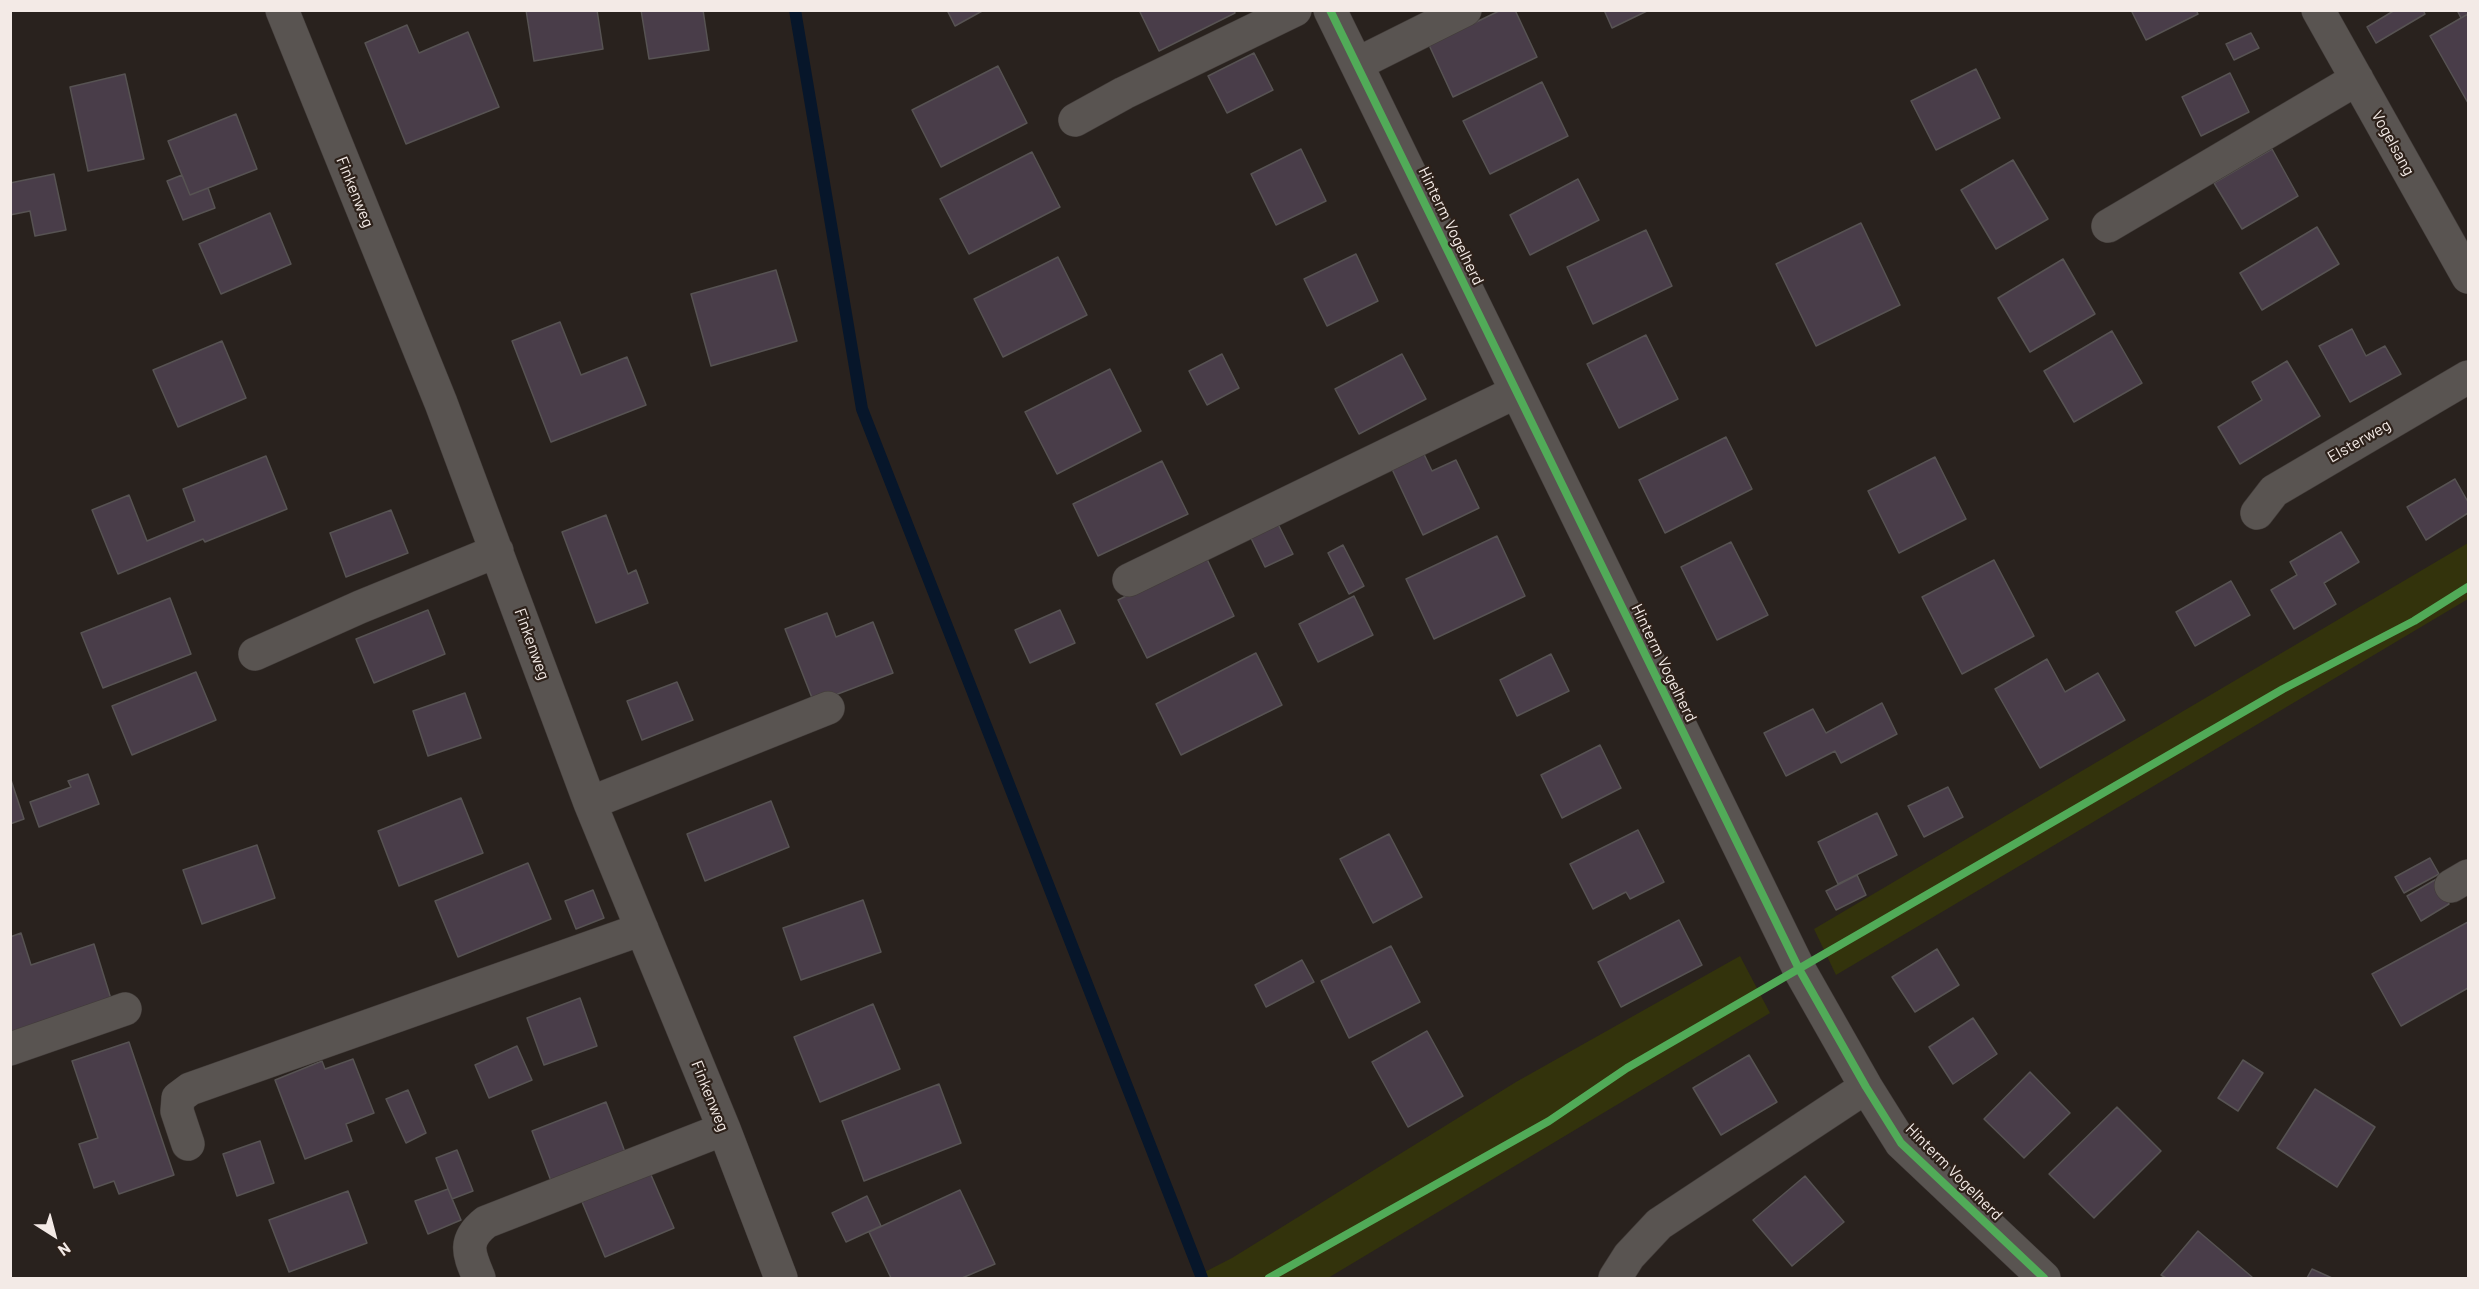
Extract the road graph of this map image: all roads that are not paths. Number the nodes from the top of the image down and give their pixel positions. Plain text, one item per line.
1 (282, 10) edge
2 (1295, 10) edge
3 (1330, 10) edge
4 (1465, 10) edge
5 (2318, 10) edge
6 (1357, 64) junction
7 (2357, 79) junction
8 (1075, 120) dead end
9 (2108, 226) dead end
10 (2469, 277) edge
11 (2469, 377) edge
12 (1516, 392) junction
13 (2257, 513) dead end
14 (497, 551) junction
15 (1129, 580) dead end
16 (255, 654) dead end
17 (828, 708) dead end
18 (590, 803) junction
19 (642, 929) junction
20 (125, 1009) dead end
21 (10, 1049) edge
22 (1866, 1087) junction
23 (724, 1129) junction
24 (188, 1144) dead end
25 (479, 1278) edge
26 (781, 1278) edge
27 (1615, 1278) edge
28 (2044, 1278) edge

1 - 14 street, Finkenweg
2 - 8 street
3 - 6 street, Hinterm Vogelherd
4 - 6 street
5 - 7 street, Vogelsang
6 - 12 street, Hinterm Vogelherd
7 - 9 street
7 - 10 street, Vogelsang
11 - 13 street, Elsterweg
12 - 15 street
12 - 22 street, Hinterm Vogelherd
14 - 16 street
14 - 18 street, Finkenweg
17 - 18 street
18 - 19 street, Finkenweg
19 - 23 street, Finkenweg
19 - 24 street
20 - 21 street
22 - 27 street
22 - 28 street, Hinterm Vogelherd
23 - 25 street
23 - 26 street, Finkenweg

